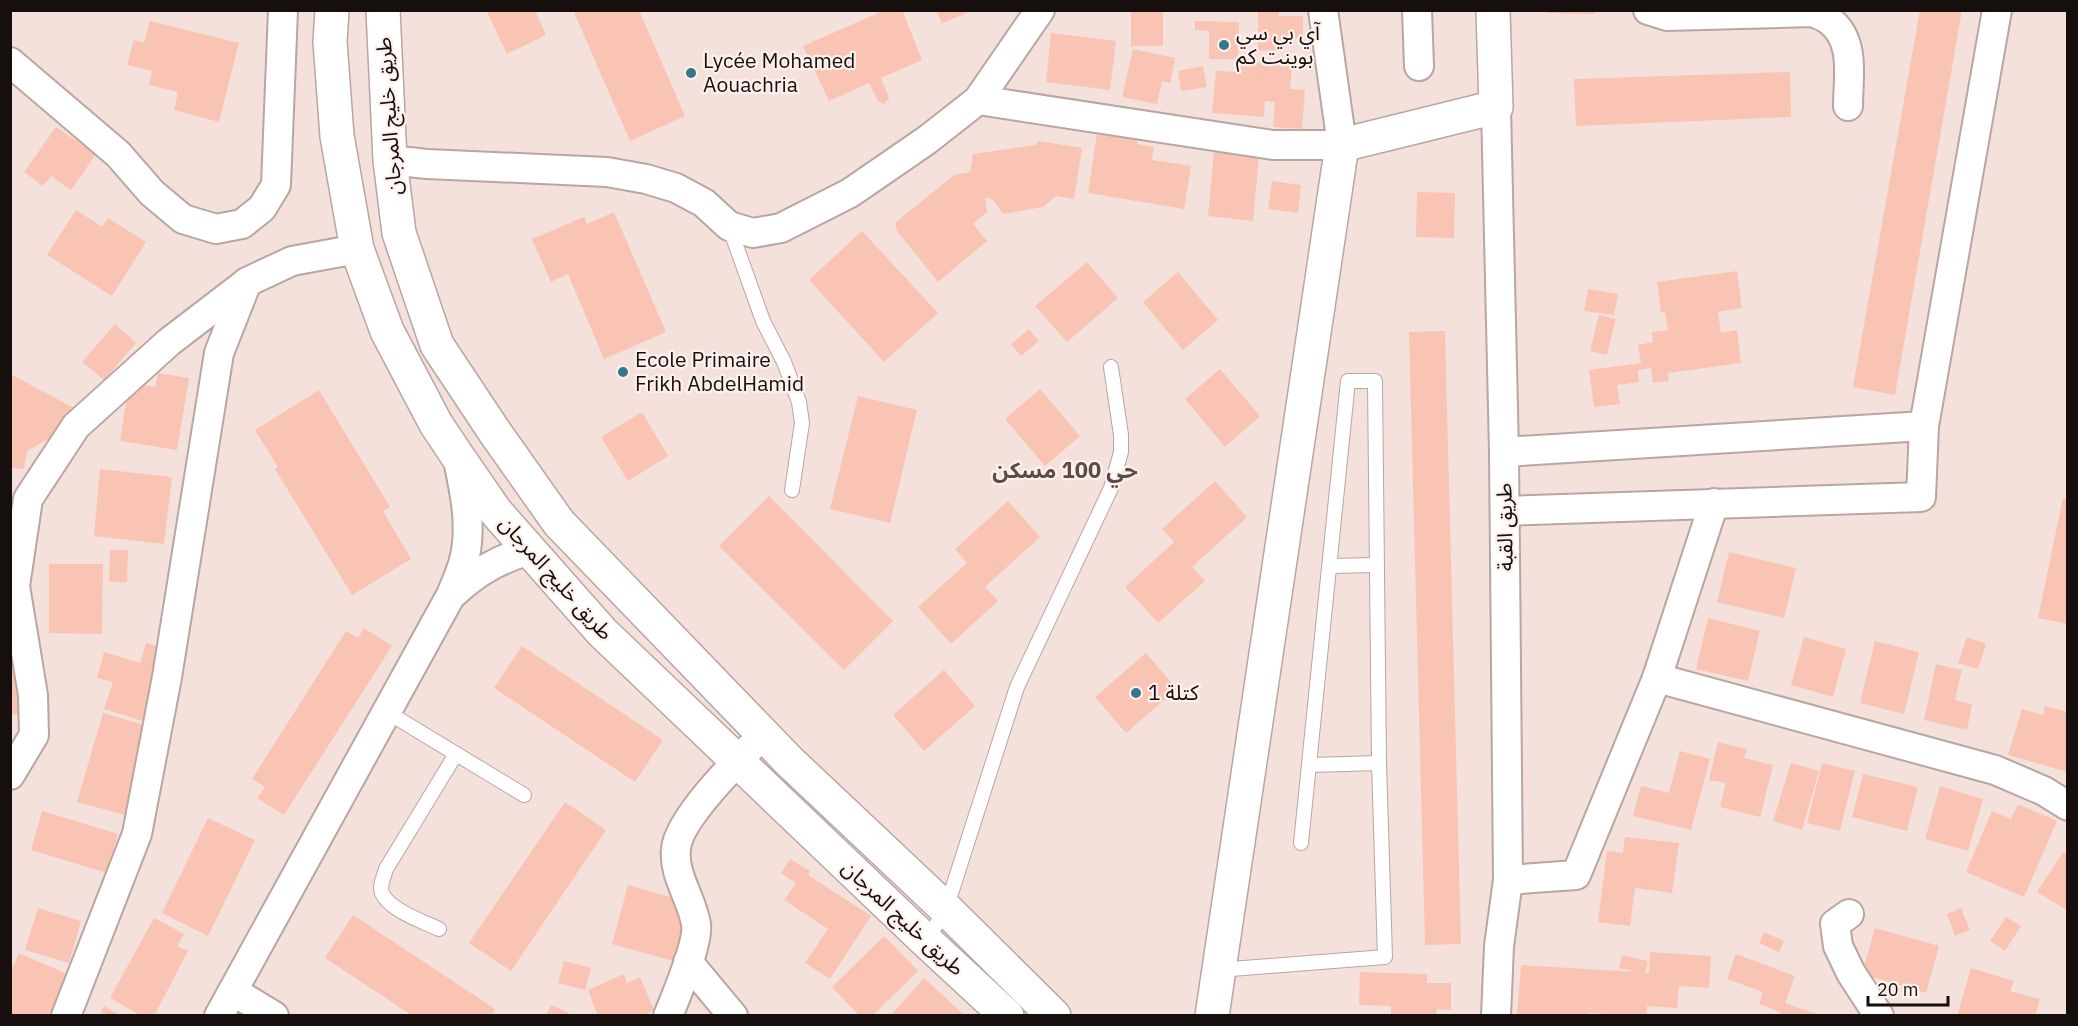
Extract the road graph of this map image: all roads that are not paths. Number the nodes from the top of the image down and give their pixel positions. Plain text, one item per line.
1 (283, 10) edge
2 (332, 10) edge
3 (382, 10) edge
4 (1040, 10) edge
5 (1323, 10) edge
6 (1417, 10) edge
7 (1493, 10) edge
8 (1648, 10) edge
9 (1997, 10) edge
10 (10, 62) edge
11 (1419, 66) dead end
12 (978, 100) junction
13 (1848, 106) dead end
14 (1496, 107) junction
15 (1342, 145) junction
16 (390, 160) junction
17 (729, 226) junction
18 (357, 249) junction
19 (248, 282) junction
20 (1112, 367) dead end
21 (1924, 426) junction
22 (494, 431) junction
23 (1504, 452) junction
24 (458, 457) junction
25 (792, 490) dead end
26 (19, 498) edge
27 (1714, 503) junction
28 (1505, 511) junction
29 (530, 550) junction
30 (1376, 565) junction
31 (1330, 566) junction
32 (451, 595) junction
33 (1658, 678) junction
34 (387, 712) junction
35 (763, 735) junction
36 (456, 754) junction
37 (736, 761) junction
38 (1379, 763) junction
39 (1310, 765) junction
40 (10, 775) edge
41 (524, 795) dead end
42 (2067, 806) edge
43 (1301, 843) dead end
44 (1508, 880) junction
45 (946, 909) junction
46 (1849, 914) dead end
47 (439, 929) dead end
48 (926, 941) junction
49 (688, 962) junction
50 (1219, 970) junction
51 (233, 991) junction
52 (66, 1016) edge
53 (219, 1016) edge
54 (274, 1016) edge
55 (668, 1016) edge
56 (733, 1016) edge
57 (1007, 1016) edge
58 (1054, 1016) edge
59 (1212, 1016) edge
60 (1496, 1016) edge
61 (1879, 1016) edge

1 - 10 street
2 - 18 main road, طريق خليج المرجان
3 - 16 main road, طريق خليج المرجان
4 - 12 street
5 - 15 street
6 - 11 street
7 - 14 main road
8 - 13 street
9 - 21 street
12 - 15 street
12 - 17 street
14 - 15 main road
14 - 23 street, طريق القبة
15 - 50 main road
16 - 17 street
16 - 22 main road, طريق خليج المرجان
17 - 25 lane
18 - 19 street
18 - 24 main road, طريق خليج المرجان
19 - 26 street
19 - 52 street
20 - 45 lane
21 - 23 street
21 - 27 street
22 - 24 main road
22 - 35 main road, طريق خليج المرجان
23 - 28 street, طريق القبة
24 - 29 main road, طريق خليج المرجان
24 - 32 street
26 - 40 street
27 - 28 street
27 - 33 street
28 - 44 street, طريق القبة
29 - 32 street
29 - 37 main road, طريق خليج المرجان
30 - 31 lane
30 - 31 lane
30 - 38 lane
31 - 39 lane
32 - 34 street
33 - 42 street
33 - 44 street
34 - 36 lane
34 - 51 street
35 - 37 street
35 - 45 main road, طريق خليج المرجان
36 - 41 lane
36 - 47 lane
37 - 48 main road, طريق خليج المرجان
37 - 49 street
38 - 39 lane
38 - 50 lane
39 - 43 lane
44 - 60 street, طريق القبة
45 - 48 lane
45 - 58 main road, طريق خليج المرجان
46 - 61 street
48 - 57 main road, طريق خليج المرجان
49 - 55 street
49 - 56 street
50 - 59 main road
51 - 53 street
51 - 54 street

